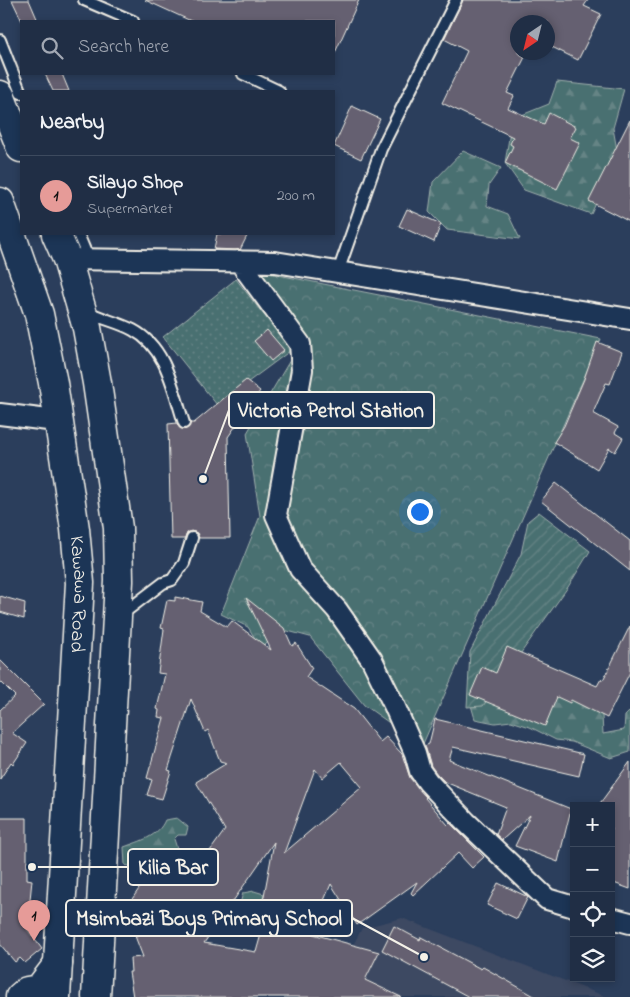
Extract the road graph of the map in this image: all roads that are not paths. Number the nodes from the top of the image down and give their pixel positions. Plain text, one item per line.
1 (84, 0) edge
2 (456, 0) edge
3 (131, 20) edge
4 (0, 40) edge
5 (245, 75) edge
6 (20, 90) edge
7 (277, 90) edge
8 (0, 95) edge
9 (20, 145) edge
10 (0, 202) edge
11 (57, 235) edge
12 (78, 235) edge
13 (78, 260) junction
14 (239, 261) junction
15 (338, 272) junction
16 (81, 308) junction
17 (630, 319) edge
18 (0, 414) edge
19 (57, 414) junction
20 (184, 423) dead end
21 (192, 538) dead end
22 (116, 620) junction
23 (570, 906) edge
24 (615, 919) edge
25 (630, 923) edge
26 (58, 964) junction
27 (20, 997) edge
28 (56, 997) edge
29 (96, 997) edge

1 - 3 lane
2 - 15 lane
4 - 6 lane
5 - 7 lane
8 - 9 main road
10 - 19 main road, Kawawa Road
11 - 13 main road, Kawawa Road
12 - 13 lane
13 - 14 street
13 - 16 main road, Kawawa Road
14 - 15 street
14 - 23 street
15 - 17 street
16 - 20 lane
16 - 22 main road, Kawawa Road
18 - 19 street
19 - 26 main road, Kawawa Road
21 - 22 lane
22 - 29 main road, Kawawa Road
24 - 25 street
26 - 27 main road
26 - 28 main road, Kawawa Road

